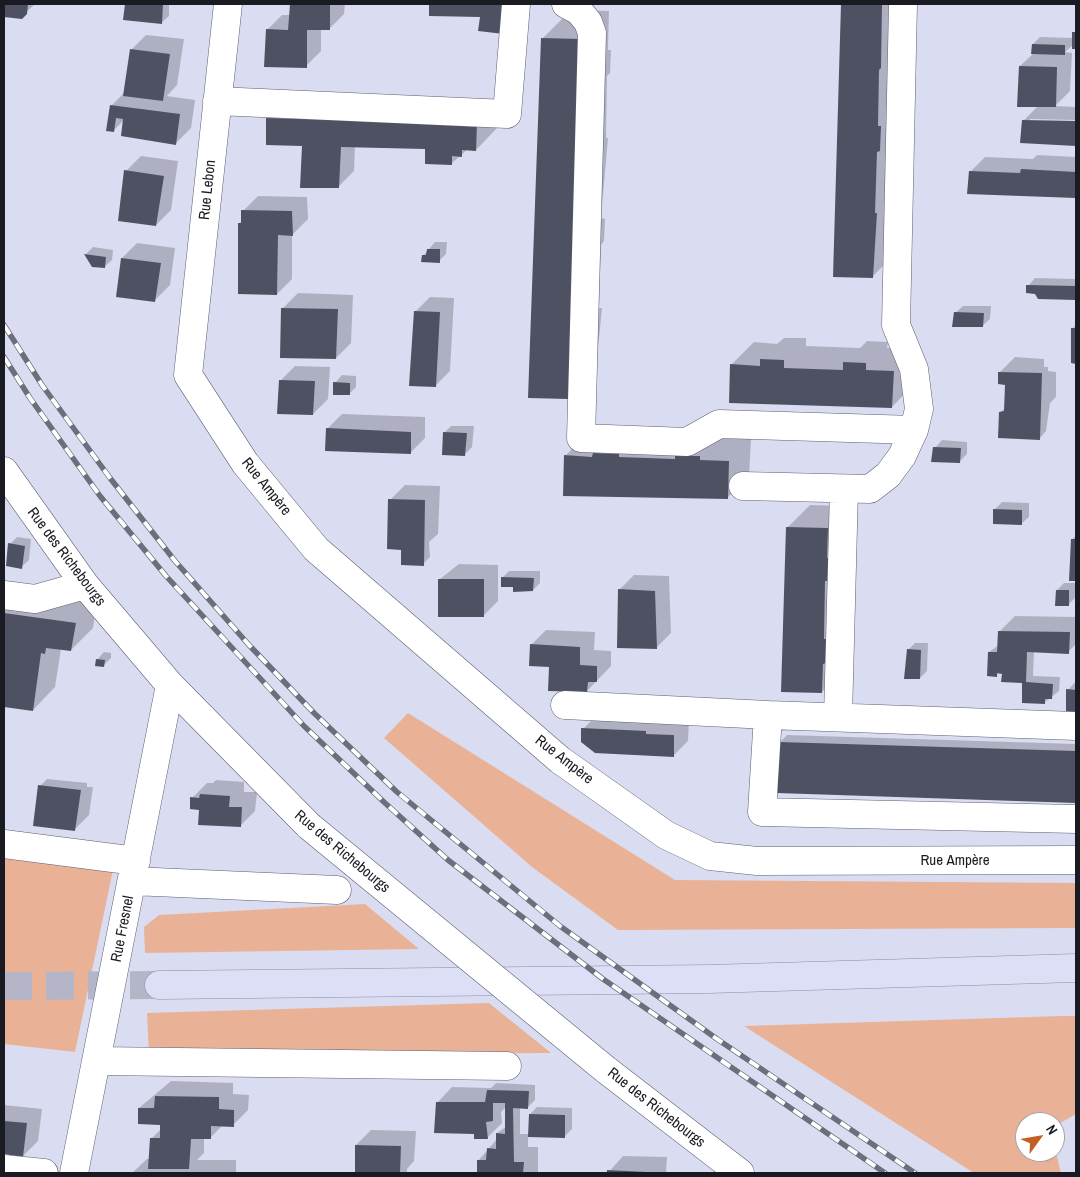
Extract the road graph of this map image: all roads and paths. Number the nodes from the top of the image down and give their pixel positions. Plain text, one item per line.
1 (228, 4) edge
2 (516, 4) edge
3 (566, 4) edge
4 (903, 4) edge
5 (217, 101) junction
6 (188, 375) joint
7 (914, 430) junction
8 (4, 471) edge
9 (743, 486) dead end
10 (844, 488) junction
11 (85, 585) junction
12 (4, 595) edge
13 (170, 685) junction
14 (565, 705) dead end
15 (768, 715) junction
16 (838, 717) junction
17 (1076, 726) edge
18 (1076, 819) edge
19 (4, 844) edge
20 (1076, 860) edge
21 (134, 871) junction
22 (337, 890) dead end
23 (1076, 968) edge
24 (159, 985) tunnel mouth
25 (96, 1061) junction
26 (507, 1066) dead end
27 (4, 1169) edge
28 (44, 1173) edge
29 (74, 1173) edge
30 (740, 1173) edge

1 - 5 street, Rue Lebon
2 - 5 street
3 - 7 street
4 - 7 street
5 - 6 street, Rue Lebon
6 - 20 street, Rue Ampère
7 - 10 street
8 - 11 street, Rue des Richebourgs
9 - 10 street
10 - 16 street
11 - 12 street
11 - 13 street, Rue des Richebourgs
13 - 21 street, Rue Fresnel
13 - 30 street, Rue des Richebourgs, bridge
14 - 15 street
15 - 16 street
15 - 18 street
16 - 17 street
19 - 21 street
21 - 22 street
21 - 25 street, Rue Fresnel
23 - 24 main road
25 - 26 street
25 - 29 street, Rue Fresnel
27 - 28 street

